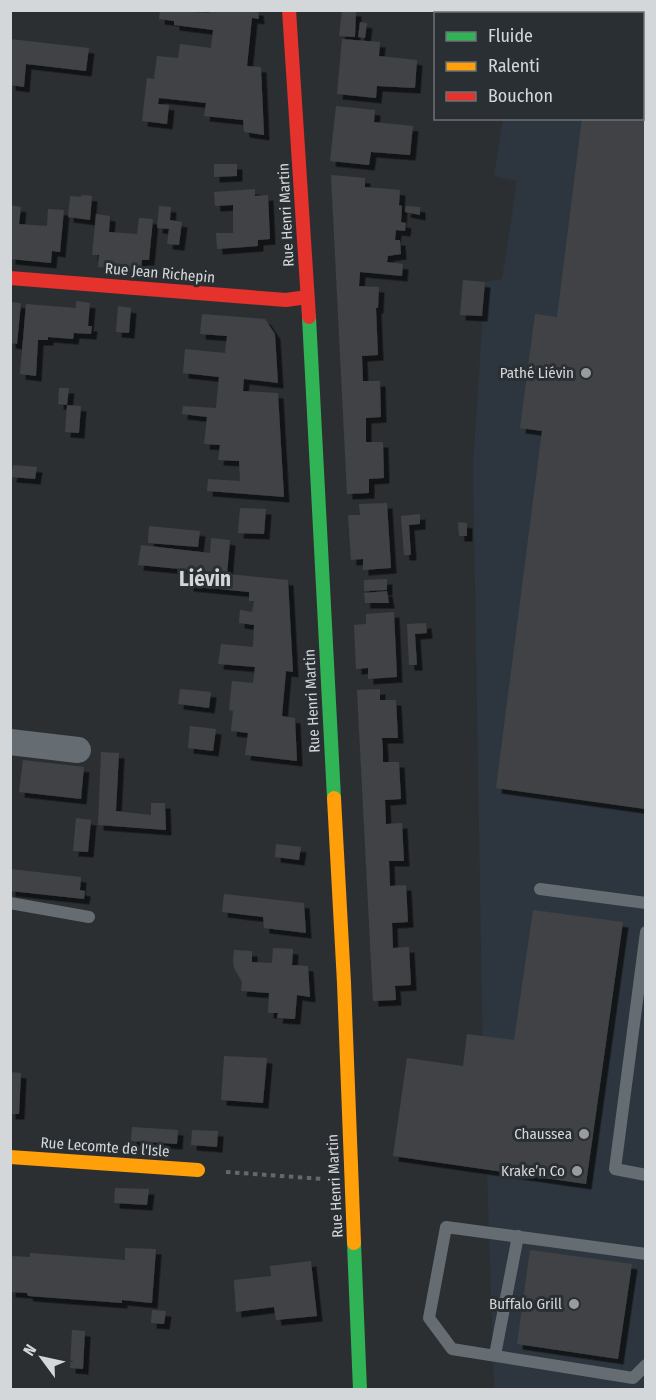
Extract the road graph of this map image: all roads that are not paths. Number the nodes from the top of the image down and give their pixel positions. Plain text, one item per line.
1 (289, 10) edge
2 (10, 278) edge
3 (307, 297) junction
4 (10, 742) edge
5 (78, 750) dead end
6 (540, 889) dead end
7 (10, 903) edge
8 (645, 903) edge
9 (89, 917) dead end
10 (645, 932) edge
11 (10, 1157) edge
12 (198, 1170) road end
13 (645, 1175) edge
14 (518, 1236) junction
15 (645, 1254) edge
16 (495, 1355) junction
17 (645, 1365) edge
18 (360, 1389) edge

1 - 3 street, Rue Henri Martin
2 - 3 street, Rue Jean Richepin
3 - 18 street, Rue Henri Martin
4 - 5 street
6 - 8 lane
7 - 9 lane
10 - 13 lane
11 - 12 street, Rue Lecomte de l'Isle
14 - 15 lane
14 - 16 lane
14 - 16 lane
16 - 17 lane

